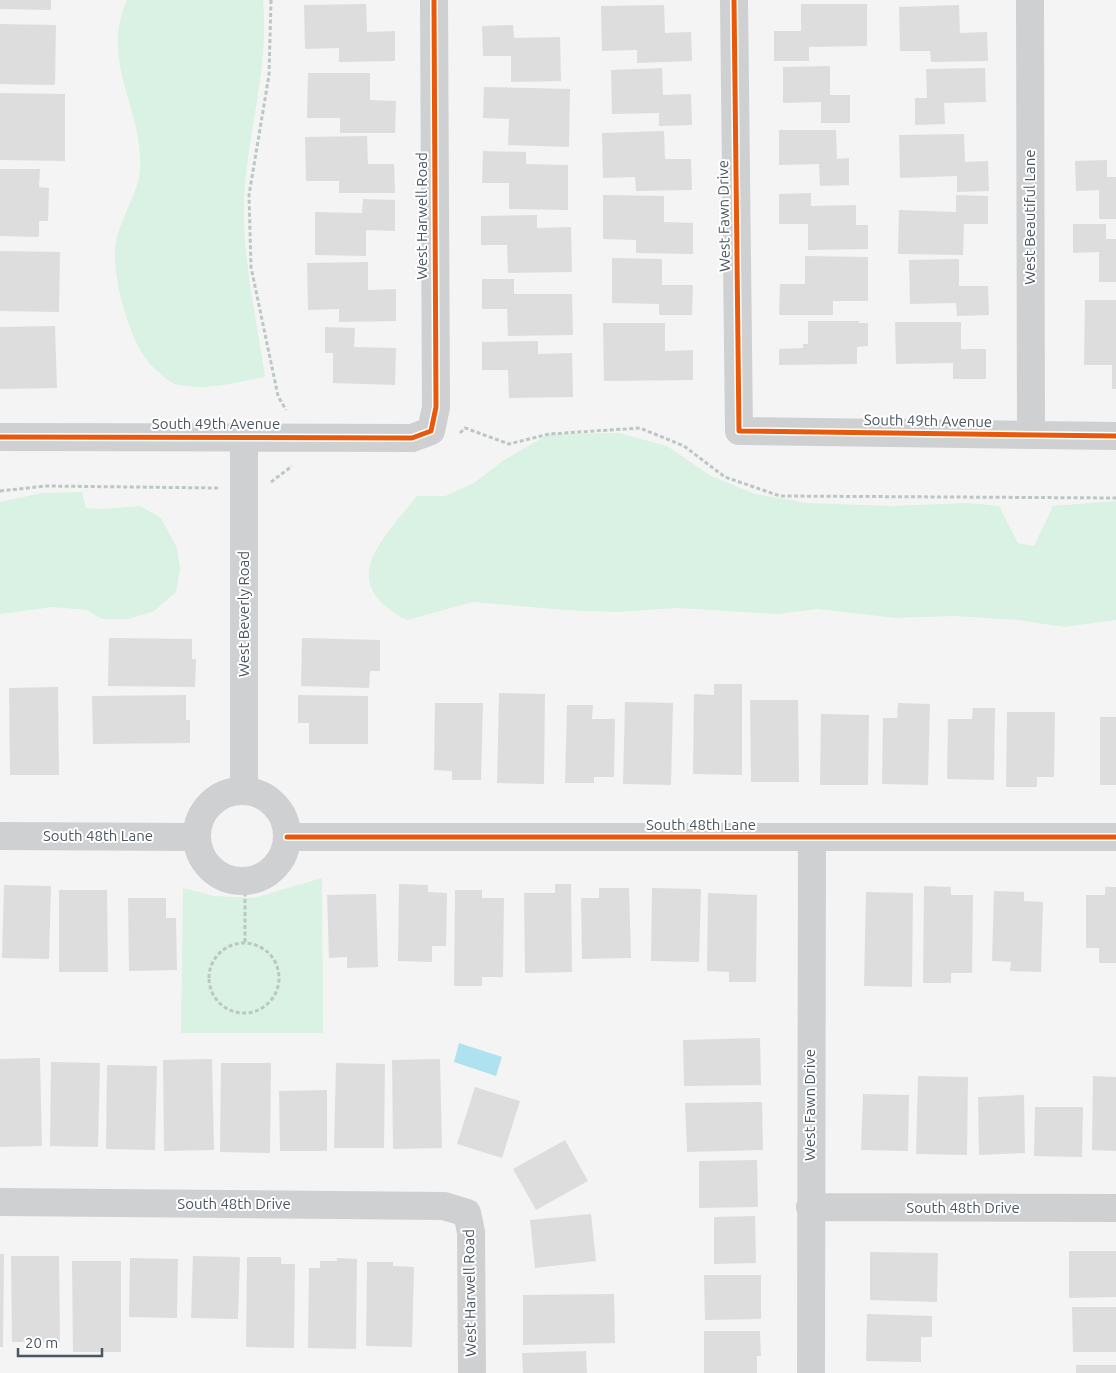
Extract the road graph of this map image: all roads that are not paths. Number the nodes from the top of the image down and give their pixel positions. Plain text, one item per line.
1 (434, 0) edge
2 (734, 0) edge
3 (1030, 0) edge
4 (431, 431) joint
5 (739, 431) joint
6 (1031, 435) junction
7 (1116, 436) edge
8 (0, 437) edge
9 (244, 437) junction
10 (244, 791) junction
11 (0, 836) edge
12 (197, 837) junction
13 (287, 837) junction
14 (812, 838) junction
15 (1116, 838) edge
16 (0, 1202) edge
17 (810, 1207) junction
18 (1116, 1208) edge
19 (467, 1213) joint
20 (472, 1373) edge
21 (811, 1373) edge

1 - 4 street, West Harwell Road
2 - 5 street, West Fawn Drive
3 - 6 street, West Beautiful Lane
4 - 9 street, South 49th Avenue
5 - 6 street, South 49th Avenue
6 - 7 street, South 49th Avenue
8 - 9 street, South 49th Avenue
9 - 10 street, West Beverly Road
10 - 12 street
10 - 13 street
11 - 12 street, South 48th Lane
12 - 13 street
13 - 14 street, South 48th Lane
14 - 15 street, South 48th Lane
14 - 17 street, West Fawn Drive
16 - 19 street, South 48th Drive
17 - 18 street, South 48th Drive
17 - 21 street, West Fawn Drive
19 - 20 street, West Harwell Road

